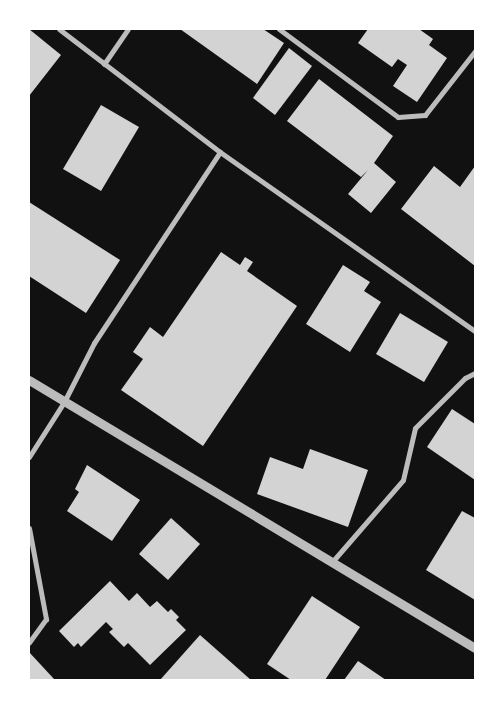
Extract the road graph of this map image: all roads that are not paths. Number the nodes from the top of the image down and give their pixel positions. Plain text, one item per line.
1 (59, 29) edge
2 (128, 29) edge
3 (279, 29) edge
4 (475, 51) edge
5 (104, 64) junction
6 (220, 152) junction
7 (475, 331) edge
8 (475, 373) edge
9 (29, 380) edge
10 (64, 402) junction
11 (29, 457) edge
12 (29, 528) edge
13 (332, 562) junction
14 (29, 642) edge
15 (475, 648) edge

1 - 5 street
2 - 5 street
3 - 4 street
5 - 6 street
6 - 7 street
6 - 10 street
8 - 13 street
9 - 10 street
10 - 11 street
10 - 13 street
12 - 14 street
13 - 15 street

